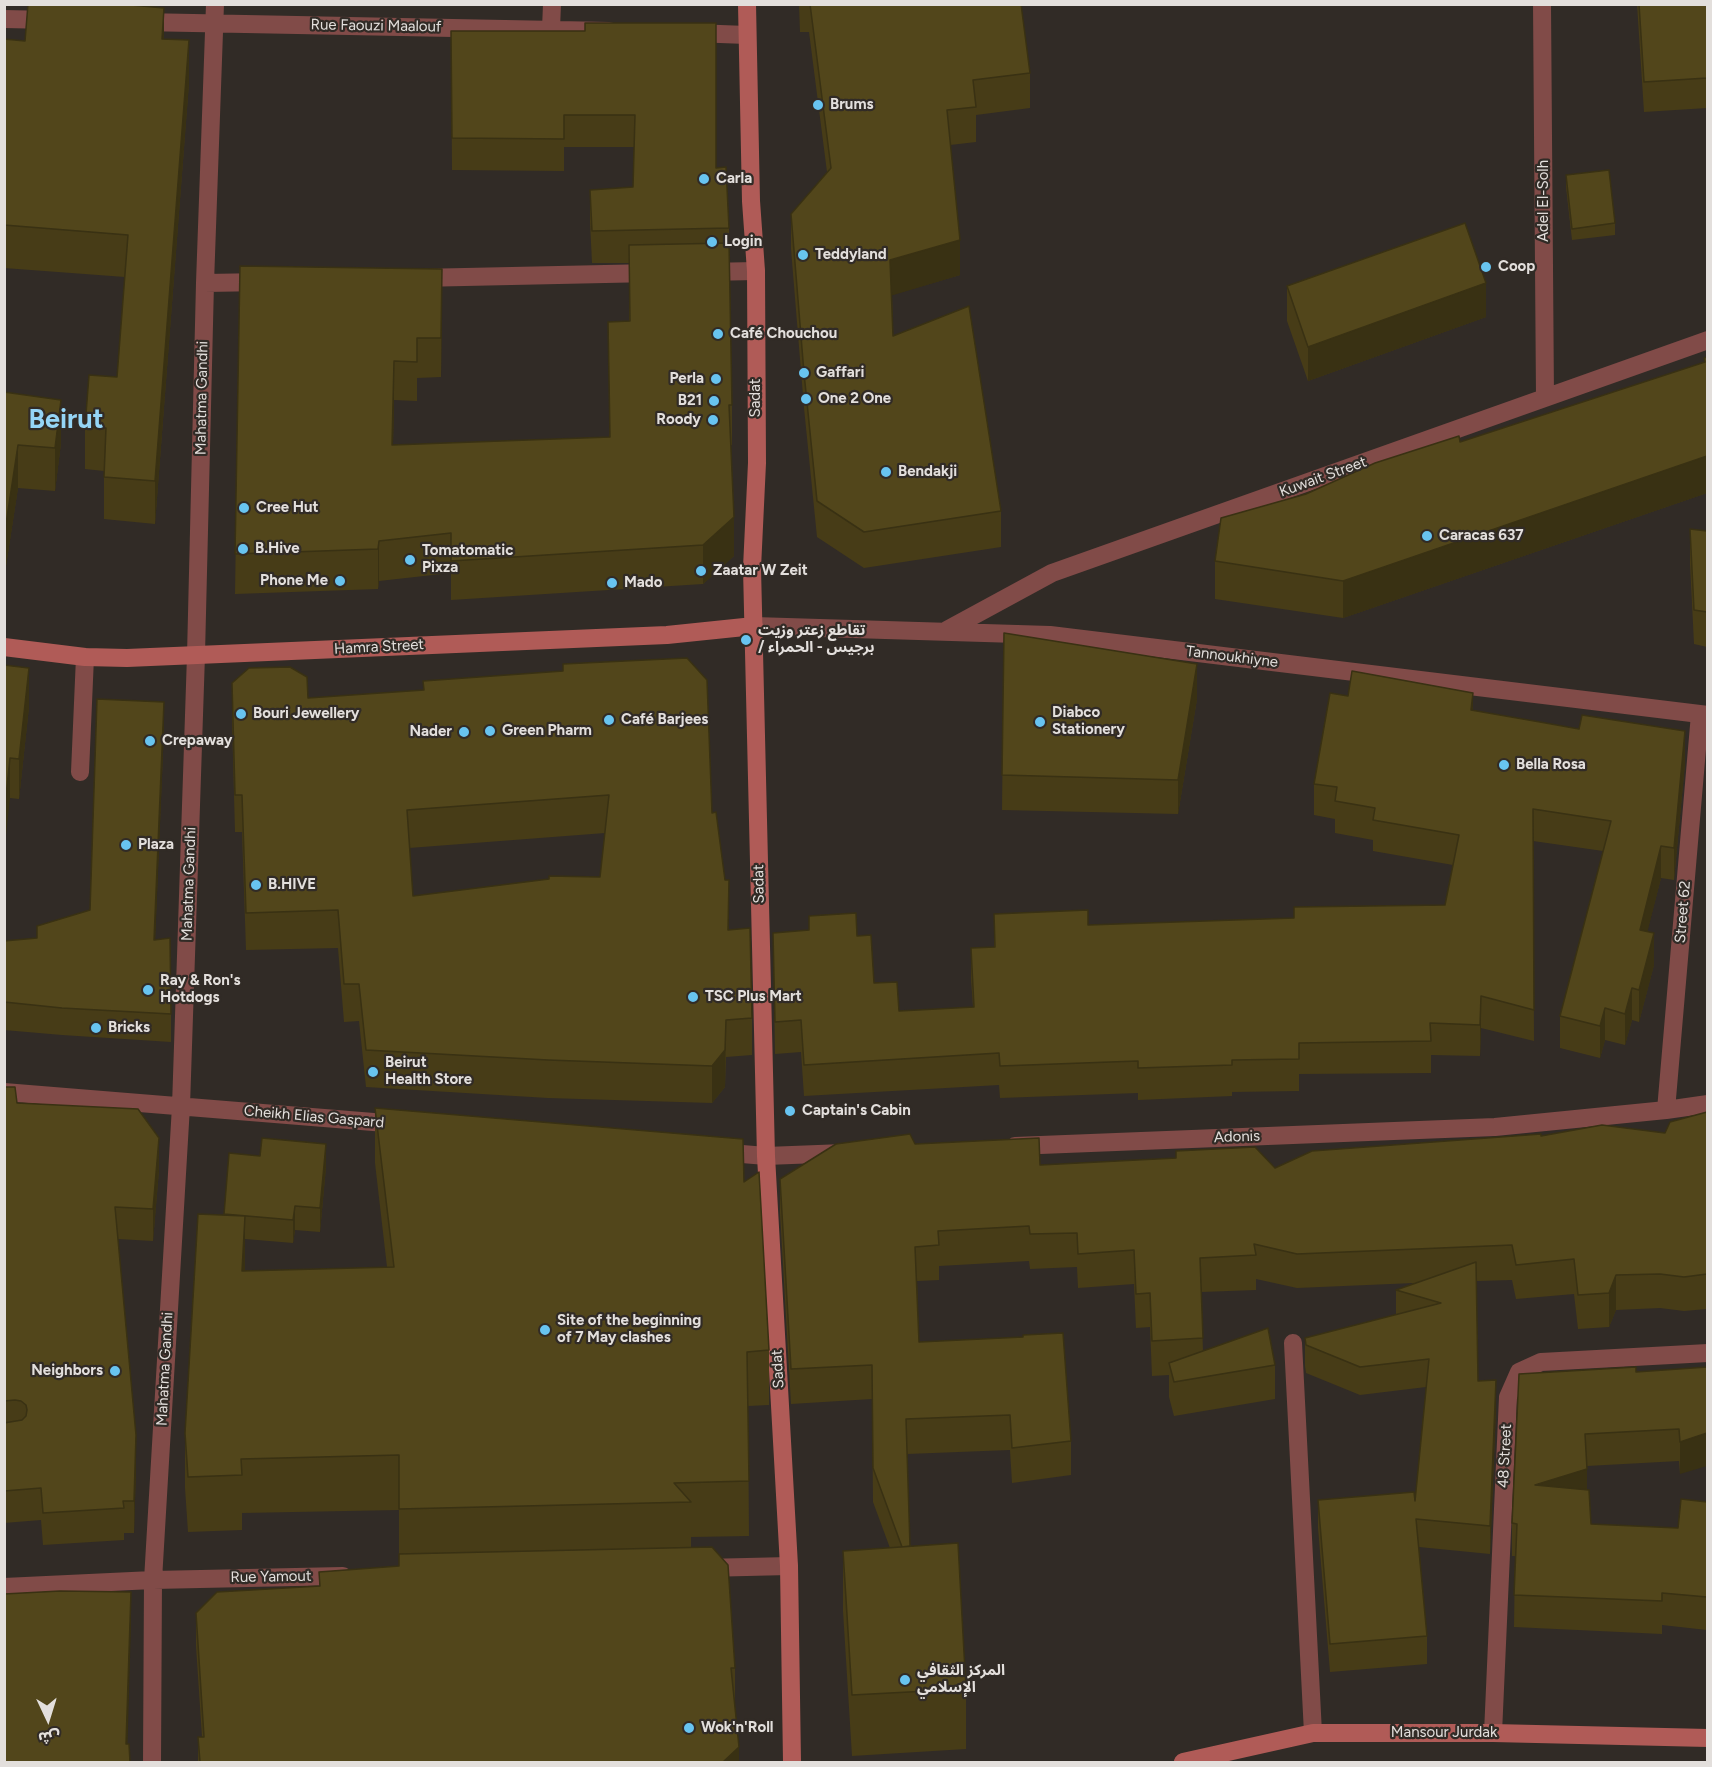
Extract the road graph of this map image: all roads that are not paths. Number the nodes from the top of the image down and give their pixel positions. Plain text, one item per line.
1 (214, 4) edge
2 (552, 4) edge
3 (747, 4) edge
4 (1542, 4) edge
5 (4, 19) edge
6 (74, 20) edge
7 (120, 22) edge
8 (213, 24) junction
9 (552, 29) junction
10 (632, 32) edge
11 (678, 33) edge
12 (747, 35) junction
13 (756, 271) junction
14 (396, 279) edge
15 (276, 281) edge
16 (205, 283) junction
17 (1707, 340) edge
18 (1545, 398) junction
19 (754, 626) junction
20 (946, 631) junction
21 (4, 647) edge
22 (196, 655) junction
23 (86, 657) junction
24 (1704, 714) edge
25 (80, 772) dead end
26 (4, 1092) edge
27 (1707, 1104) edge
28 (181, 1106) junction
29 (1666, 1110) junction
30 (420, 1126) edge
31 (993, 1147) edge
32 (706, 1150) edge
33 (862, 1152) edge
34 (766, 1156) junction
35 (1293, 1343) dead end
36 (1707, 1353) edge
37 (789, 1566) junction
38 (683, 1568) edge
39 (365, 1575) edge
40 (153, 1580) junction
41 (4, 1587) edge
42 (1313, 1733) junction
43 (1493, 1733) junction
44 (1707, 1738) edge
45 (152, 1762) edge
46 (792, 1762) edge
47 (1184, 1762) edge

1 - 8 street, Mahatma Gandhi
2 - 9 street
3 - 12 street, Sadat
4 - 18 street, Adel El-Solh
5 - 6 street
7 - 8 street, Rue Faouzi Maalouf
8 - 9 street, Rue Faouzi Maalouf
8 - 16 street, Mahatma Gandhi
9 - 10 street, Rue Faouzi Maalouf
11 - 12 street
12 - 13 street, Sadat
13 - 14 street
13 - 19 street, Sadat
15 - 16 street
16 - 22 street, Mahatma Gandhi
17 - 18 street, Kuwait Street
18 - 20 street, Kuwait Street
19 - 20 street, Tannoukhiyne
19 - 22 street, Hamra Street
19 - 34 street, Sadat
20 - 24 street, Tannoukhiyne
21 - 23 street, Hamra Street
22 - 23 street, Hamra Street
22 - 28 street, Mahatma Gandhi
23 - 25 street
24 - 29 street, Street 62
26 - 28 street, Cheikh Elias Gaspard
27 - 29 street, Adonis
28 - 30 street, Cheikh Elias Gaspard
28 - 40 street, Mahatma Gandhi
29 - 31 street, Adonis
32 - 34 street
33 - 34 street
34 - 37 street, Sadat
35 - 42 street
36 - 43 street, 48 Street
37 - 38 street
37 - 46 street, Sadat
39 - 40 street, Rue Yamout
40 - 41 street, Rue Yamout
40 - 45 street, Mahatma Gandhi
42 - 43 street, Mansour Jurdak
42 - 47 street, Mansour Jurdak
43 - 44 street, Mansour Jurdak

